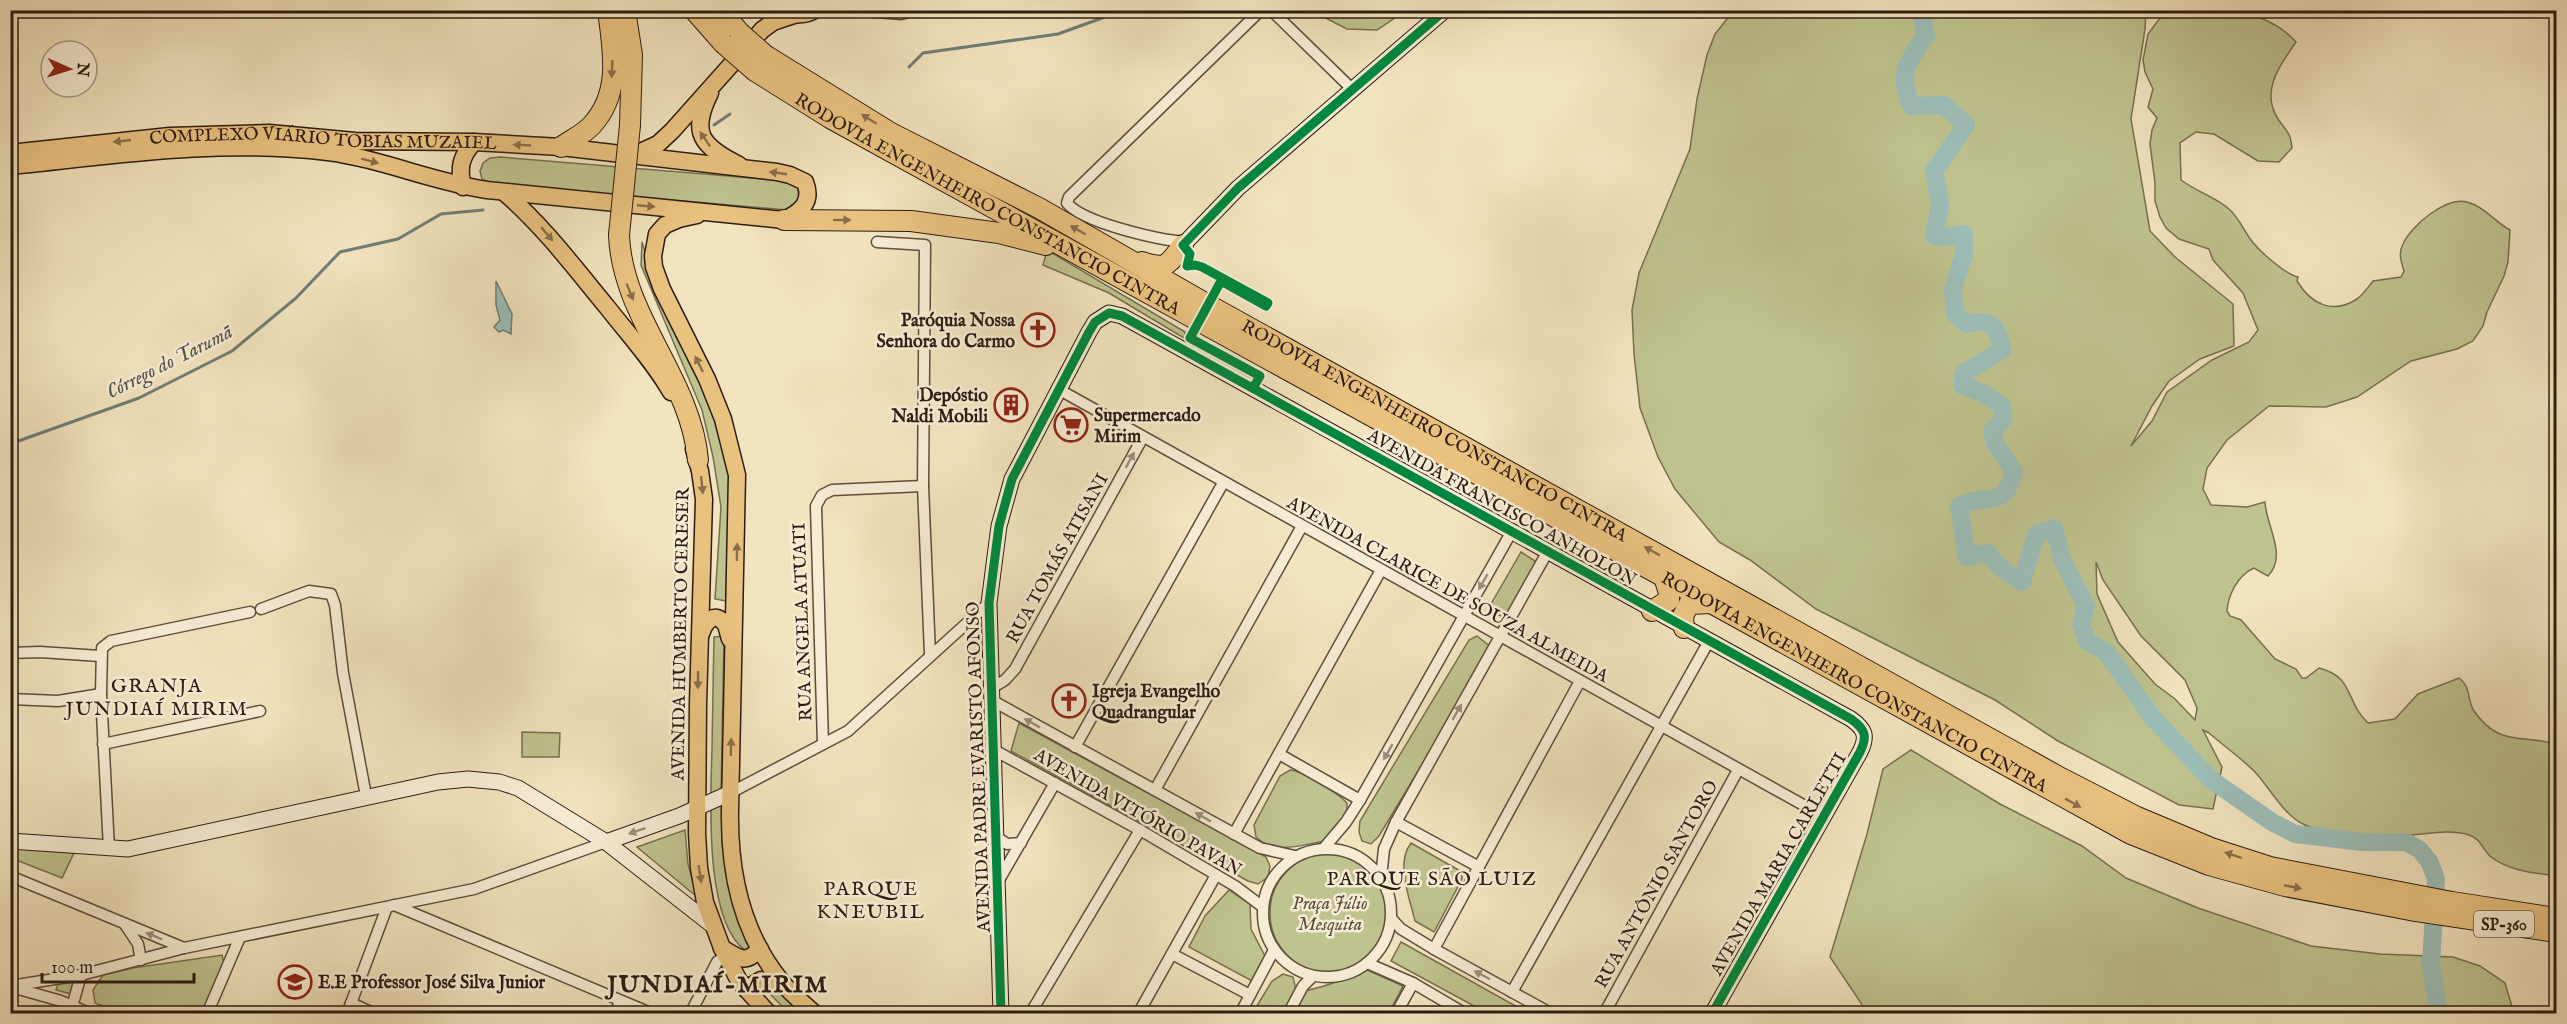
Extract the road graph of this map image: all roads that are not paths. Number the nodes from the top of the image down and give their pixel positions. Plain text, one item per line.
1 (608, 10) edge
2 (626, 10) edge
3 (694, 10) edge
4 (720, 10) edge
5 (764, 10) edge
6 (815, 10) edge
7 (852, 10) edge
8 (918, 10) edge
9 (1261, 10) edge
10 (1272, 10) edge
11 (1445, 10) edge
12 (788, 13) edge
13 (762, 30) junction
14 (760, 63) junction
15 (712, 89) junction
16 (1352, 89) junction
17 (474, 142) junction
18 (561, 147) junction
19 (10, 153) edge
20 (634, 155) junction
21 (10, 166) edge
22 (749, 170) junction
23 (463, 187) junction
24 (505, 193) junction
25 (709, 212) junction
26 (784, 220) junction
27 (878, 242) dead end
28 (1185, 244) junction
29 (1109, 248) junction
30 (1072, 252) junction
31 (1203, 302) junction
32 (1122, 316) joint
33 (1058, 389) junction
34 (1143, 437) junction
35 (698, 460) junction
36 (1223, 483) junction
37 (923, 486) junction
38 (1302, 526) junction
39 (1512, 531) junction
40 (1548, 551) junction
41 (1382, 570) junction
42 (1664, 577) junction
43 (989, 603) junction
44 (1712, 603) junction
45 (1652, 611) junction
46 (1464, 615) junction
47 (1684, 628) junction
48 (1500, 636) junction
49 (1709, 641) junction
50 (699, 642) junction
51 (10, 653) edge
52 (930, 654) junction
53 (100, 656) junction
54 (732, 664) junction
55 (1580, 681) junction
56 (102, 694) junction
57 (992, 695) junction
58 (10, 699) edge
59 (260, 711) dead end
60 (1660, 727) junction
61 (1863, 729) joint
62 (103, 744) junction
63 (823, 744) junction
64 (1075, 747) junction
65 (994, 750) junction
66 (1279, 754) junction
67 (1738, 770) junction
68 (1055, 783) junction
69 (1155, 790) junction
70 (730, 793) junction
71 (366, 796) junction
72 (1360, 800) junction
73 (697, 807) junction
74 (1822, 816) junction
75 (1396, 822) junction
76 (1140, 830) junction
77 (1234, 834) junction
78 (997, 837) junction
79 (10, 841) edge
80 (606, 842) junction
81 (1021, 843) junction
82 (1324, 848) junction
83 (109, 849) junction
84 (1295, 856) junction
85 (1479, 867) junction
86 (1216, 875) junction
87 (10, 876) edge
88 (1381, 878) junction
89 (999, 880) junction
90 (2412, 902) junction
91 (391, 906) junction
92 (1263, 908) junction
93 (2451, 909) junction
94 (1391, 918) junction
95 (2556, 918) edge
96 (124, 923) junction
97 (712, 925) junction
98 (2556, 932) edge
99 (240, 937) junction
100 (184, 948) junction
101 (760, 949) junction
102 (1274, 950) junction
103 (1434, 950) junction
104 (724, 952) junction
105 (1172, 954) junction
106 (141, 960) junction
107 (1367, 963) junction
108 (81, 975) junction
109 (1313, 976) junction
110 (1413, 983) junction
111 (783, 984) junction
112 (10, 987) edge
113 (746, 990) junction
114 (1512, 992) junction
115 (1251, 995) junction
116 (620, 1001) junction
117 (349, 1008) edge
118 (72, 1010) edge
119 (91, 1014) edge
120 (207, 1014) edge
121 (375, 1014) edge
122 (615, 1014) edge
123 (653, 1014) edge
124 (690, 1014) edge
125 (769, 1014) edge
126 (815, 1014) edge
127 (1001, 1014) edge
128 (1030, 1014) edge
129 (1138, 1014) edge
130 (1240, 1014) edge
131 (1288, 1014) edge
132 (1396, 1014) edge
133 (1467, 1014) edge
134 (1551, 1014) edge
135 (1604, 1014) edge
136 (1712, 1014) edge

1 -> 18 highway
2 -> 35 highway, bridge
3 - 14 highway, SP-360, bridge
4 - 14 highway, SP-360, bridge
5 - 13 main road
6 - 12 main road
7 - 8 street
9 - 28 street
10 - 16 street
11 - 16 street
12 - 13 main road
13 - 15 main road, COMPLEXO VIÁRIO TOBIAS MUZAIEL
29 -> 14 highway, RODOVIA ENGENHEIRO CONSTANCIO CINTRA / SP-360
14 - 30 highway, RODOVIA ENGENHEIRO CONSTANCIO CINTRA / SP-360
15 - 20 main road, COMPLEXO VIÁRIO TOBIAS MUZAIEL
22 -> 15 main road, COMPLEXO VIÁRIO TOBIAS MUZAIEL
16 - 28 street
18 -> 17 main road, COMPLEXO VIÁRIO TOBIAS MUZAIEL
17 -> 19 main road, COMPLEXO VIÁRIO TOBIAS MUZAIEL
17 - 23 main road
18 - 20 main road, COMPLEXO VIÁRIO TOBIAS MUZAIEL
20 - 22 main road, COMPLEXO VIÁRIO TOBIAS MUZAIEL
21 -> 23 main road
26 -> 22 main road, COMPLEXO VIÁRIO TOBIAS MUZAIEL
23 - 24 main road
24 -> 25 main road
24 -> 35 main road, AVENIDA HUMBERTO CERESER
25 - 26 main road
54 -> 25 main road
26 -> 30 highway
27 - 37 street
28 - 29 highway
28 - 31 highway
29 - 31 highway, RODOVIA ENGENHEIRO CONSTANCIO CINTRA / SP-360
30 - 42 highway, RODOVIA ENGENHEIRO CONSTANCIO CINTRA / SP-360
90 -> 31 highway, RODOVIA ENGENHEIRO CONSTANCIO CINTRA / SP-360
32 - 33 street, AVENIDA PADRE EVARISTO AFONSO
32 - 39 street, AVENIDA FRANCISCO ANHOLON
33 - 34 street, AVENIDA CLARICE DE SOUZA ALMEIDA
33 - 43 street, AVENIDA PADRE EVARISTO AFONSO
34 - 36 street, AVENIDA CLARICE DE SOUZA ALMEIDA
57 -> 34 street, RUA TOMÁS ATISANI
35 -> 50 main road, AVENIDA HUMBERTO CERESER
36 - 38 street, AVENIDA CLARICE DE SOUZA ALMEIDA
36 - 64 street
37 - 52 street
37 - 63 street, RUA ANGELA ATUATI
38 - 41 street, AVENIDA CLARICE DE SOUZA ALMEIDA
38 - 69 street
39 - 40 street, AVENIDA FRANCISCO ANHOLON
39 -> 46 street
40 - 45 street, AVENIDA FRANCISCO ANHOLON
40 - 48 street
41 - 46 street, AVENIDA CLARICE DE SOUZA ALMEIDA
41 - 66 street
42 - 44 highway, RODOVIA ENGENHEIRO CONSTANCIO CINTRA / SP-360
42 - 45 highway
43 - 52 street
43 - 57 street, AVENIDA PADRE EVARISTO AFONSO
44 - 47 highway
44 -> 90 highway, RODOVIA ENGENHEIRO CONSTANCIO CINTRA / SP-360
45 - 47 street, AVENIDA FRANCISCO ANHOLON
46 - 48 street, AVENIDA CLARICE DE SOUZA ALMEIDA
46 -> 72 street
47 - 49 street, AVENIDA FRANCISCO ANHOLON
48 - 55 street, AVENIDA CLARICE DE SOUZA ALMEIDA
75 -> 48 street
49 - 60 street
49 - 61 street, AVENIDA FRANCISCO ANHOLON
50 - 54 main road
50 -> 73 main road, AVENIDA HUMBERTO CERESER
51 - 53 street
52 - 63 street
53 - 56 street
53 - 71 street
70 -> 54 main road
55 - 60 street, AVENIDA CLARICE DE SOUZA ALMEIDA
55 - 85 street
56 - 58 street
56 - 62 street
64 -> 57 street, AVENIDA VITÓRIO PAVAN
57 - 65 street, AVENIDA PADRE EVARISTO AFONSO
59 - 62 street
60 - 67 street, AVENIDA CLARICE DE SOUZA ALMEIDA
60 - 114 street
61 - 74 street, AVENIDA MARIA CARLETTI
62 - 83 street
63 - 70 street
64 - 69 street, AVENIDA VITÓRIO PAVAN
65 - 68 street, AVENIDA VITÓRIO PAVAN
65 - 78 street, AVENIDA PADRE EVARISTO AFONSO
66 - 72 street
66 - 77 street
67 - 74 street, AVENIDA CLARICE DE SOUZA ALMEIDA
67 - 135 street, RUA ANTÔNIO SANTORO
68 - 76 street, AVENIDA VITÓRIO PAVAN
68 - 81 street
77 -> 69 street, AVENIDA VITÓRIO PAVAN
70 - 73 street
70 - 101 main road
71 - 80 street
71 - 83 street
72 - 82 street
73 -> 80 street
73 -> 97 main road, AVENIDA HUMBERTO CERESER
74 - 136 street, AVENIDA MARIA CARLETTI
75 - 85 street
75 - 88 street
76 - 86 street, AVENIDA VITÓRIO PAVAN
76 - 128 street
77 - 84 street, AVENIDA VITÓRIO PAVAN
78 - 81 street
78 - 89 street, AVENIDA PADRE EVARISTO AFONSO
79 - 83 street
80 - 91 street
80 - 97 street
81 - 89 street
82 - 84 street
82 - 88 street
84 - 92 street
85 - 103 street
86 - 92 street, AVENIDA VITÓRIO PAVAN
86 - 105 street
87 - 96 street
88 - 94 street
89 - 127 street, AVENIDA PADRE EVARISTO AFONSO
90 - 93 highway, RODOVIA ENGENHEIRO CONSTANCIO CINTRA / SP-360
91 - 99 street
91 - 116 street
91 - 117 street
92 - 102 street
93 - 95 highway, RODOVIA ENGENHEIRO CONSTANCIO CINTRA / SP-360
93 - 98 highway, RODOVIA ENGENHEIRO CONSTANCIO CINTRA / SP-360
94 - 103 street
94 - 107 street
100 -> 96 street
96 - 106 street
97 - 104 main road, AVENIDA HUMBERTO CERESER
99 - 100 street
99 - 120 street
100 - 106 street
101 - 104 main road
101 - 111 main road
102 - 109 street
102 - 115 street
114 -> 103 street
104 - 113 main road, AVENIDA HUMBERTO CERESER
104 - 124 street
105 - 115 street
105 - 129 street
106 - 108 street
107 - 109 street
107 - 110 street
108 - 112 street
108 - 118 street
109 - 131 street
110 - 132 street
110 - 133 street
111 - 113 main road
111 - 126 main road
112 - 118 street
113 - 125 main road, AVENIDA HUMBERTO CERESER
114 - 134 street
115 - 130 street
116 - 122 street
116 - 123 street
117 - 121 street
118 - 119 street

